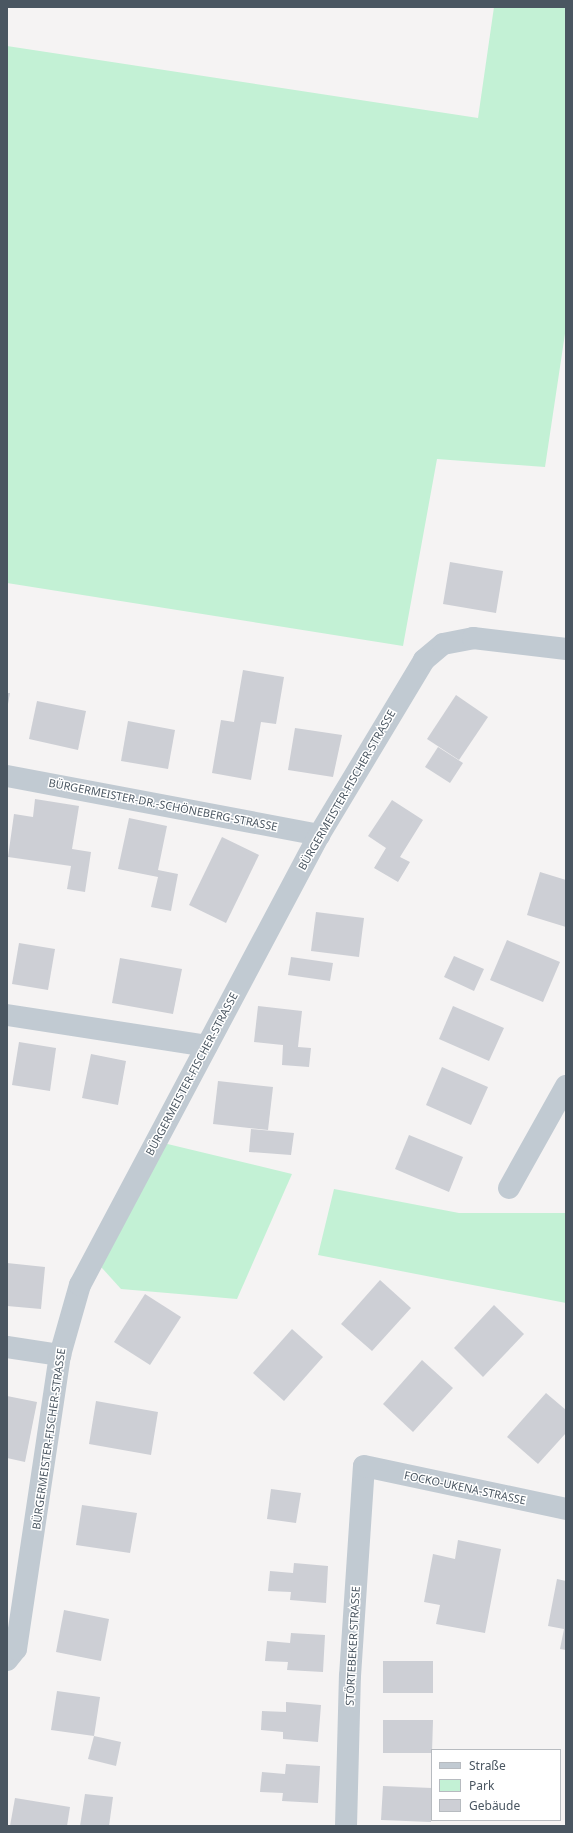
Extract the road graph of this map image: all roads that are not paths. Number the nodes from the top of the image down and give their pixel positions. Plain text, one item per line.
1 (566, 649) edge
2 (7, 776) edge
3 (319, 835) junction
4 (7, 1015) edge
5 (207, 1046) junction
6 (566, 1086) edge
7 (509, 1188) dead end
8 (7, 1347) edge
9 (60, 1355) junction
10 (364, 1466) joint
11 (566, 1509) edge
12 (10, 1652) edge
13 (346, 1826) edge

1 - 3 street, BÜRGERMEISTER-FISCHER-STRASSE
2 - 3 street, BÜRGERMEISTER-DR.-SCHÖNEBERG-STRASSE
3 - 5 street, BÜRGERMEISTER-FISCHER-STRASSE
4 - 5 street
5 - 9 street, BÜRGERMEISTER-FISCHER-STRASSE
6 - 7 street
8 - 9 street
9 - 12 street, BÜRGERMEISTER-FISCHER-STRASSE
10 - 11 street, FOCKO-UKENA-STRASSE
10 - 13 street, STÖRTEBEKER STRASSE

